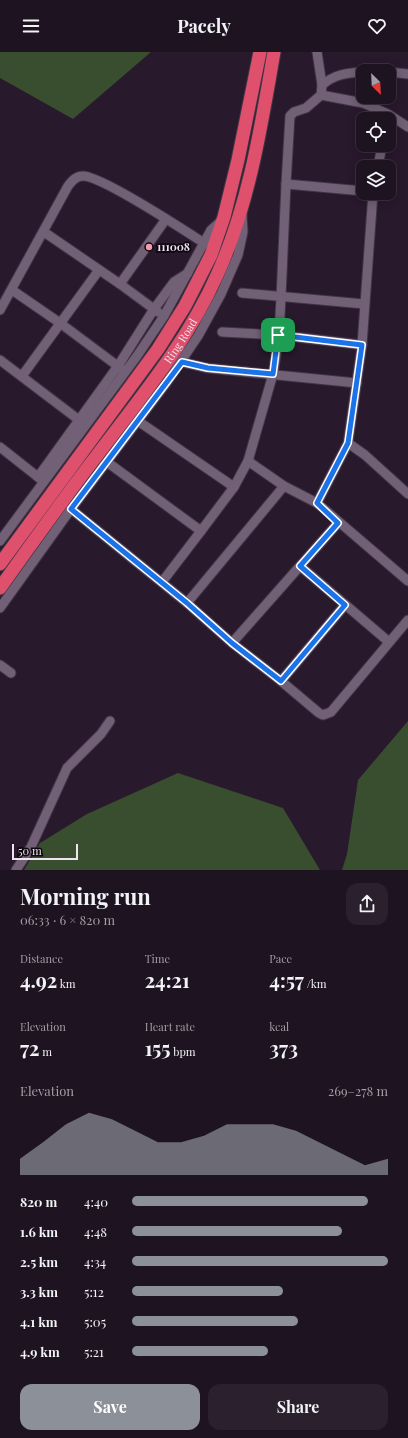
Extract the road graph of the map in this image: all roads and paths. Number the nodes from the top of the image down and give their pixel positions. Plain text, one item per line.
1 (260, 52) edge
2 (274, 52) edge
3 (317, 52) edge
4 (356, 73) edge
5 (396, 73) edge
6 (408, 74) edge
7 (322, 85) junction
8 (321, 95) junction
9 (381, 112) edge
10 (396, 120) edge
11 (408, 127) edge
12 (286, 184) junction
13 (356, 190) edge
14 (372, 200) edge
15 (241, 209) junction
16 (224, 217) junction
17 (166, 219) junction
18 (44, 232) junction
19 (204, 243) junction
20 (99, 270) junction
21 (188, 273) junction
22 (120, 284) junction
23 (242, 293) dead end
24 (6, 294) edge
25 (281, 297) junction
26 (364, 304) junction
27 (154, 309) junction
28 (0, 310) edge
29 (164, 316) junction
30 (60, 323) junction
31 (222, 332) dead end
32 (278, 335) junction
33 (362, 345) junction
34 (0, 360) edge
35 (182, 362) junction
36 (122, 369) junction
37 (273, 374) junction
38 (22, 376) junction
39 (357, 383) junction
40 (138, 420) junction
41 (82, 422) junction
42 (348, 443) junction
43 (0, 447) edge
44 (248, 461) junction
45 (107, 462) junction
46 (41, 479) junction
47 (284, 486) junction
48 (234, 487) junction
49 (408, 494) edge
50 (317, 503) junction
51 (71, 509) junction
52 (338, 523) junction
53 (201, 531) junction
54 (0, 541) edge
55 (0, 564) edge
56 (300, 566) junction
57 (408, 581) edge
58 (162, 582) junction
59 (0, 588) edge
60 (187, 603) junction
61 (345, 605) junction
62 (0, 608) edge
63 (408, 620) edge
64 (389, 642) junction
65 (232, 643) junction
66 (0, 665) edge
67 (11, 673) dead end
68 (281, 681) junction
69 (110, 721) dead end
70 (16, 870) edge

1 - 16 highway, Ring Road
2 - 15 highway, Ring Road
3 - 7 street
4 - 7 street
5 - 6 street
7 - 8 street
8 - 9 street
8 - 12 street
10 - 11 street
12 - 13 street
12 - 25 street
14 - 26 street
15 - 35 street
15 - 59 highway, Ring Road
16 - 19 street
16 - 55 highway, Ring Road
17 - 18 street
17 - 19 street
17 - 22 street
18 - 20 street
18 - 24 street
19 - 21 street
20 - 22 street
20 - 30 street
21 - 27 street
21 - 29 street
22 - 27 street
23 - 25 street
24 - 28 street
24 - 30 street
25 - 26 street
25 - 32 street
26 - 33 street
27 - 29 street
27 - 36 street
29 - 36 street
30 - 36 street
30 - 38 street
31 - 32 street
32 - 33 street
32 - 37 street
33 - 39 street
34 - 38 street
35 - 37 street
35 - 40 street
36 - 41 street
37 - 39 street
37 - 44 street
38 - 41 street
39 - 42 street
40 - 45 street
40 - 48 street
41 - 46 street
42 - 49 street
42 - 50 street
43 - 46 street
44 - 47 street
44 - 48 street
45 - 51 street
45 - 53 street
46 - 54 street
47 - 50 street
47 - 60 street
48 - 53 street
50 - 52 street
51 - 58 street
51 - 62 street
52 - 56 street
52 - 57 street
53 - 58 street
56 - 61 street
56 - 65 street
58 - 60 street
60 - 65 street
61 - 64 street
61 - 68 street
63 - 64 street
64 - 68 street
65 - 68 street
66 - 67 street
69 - 70 street

